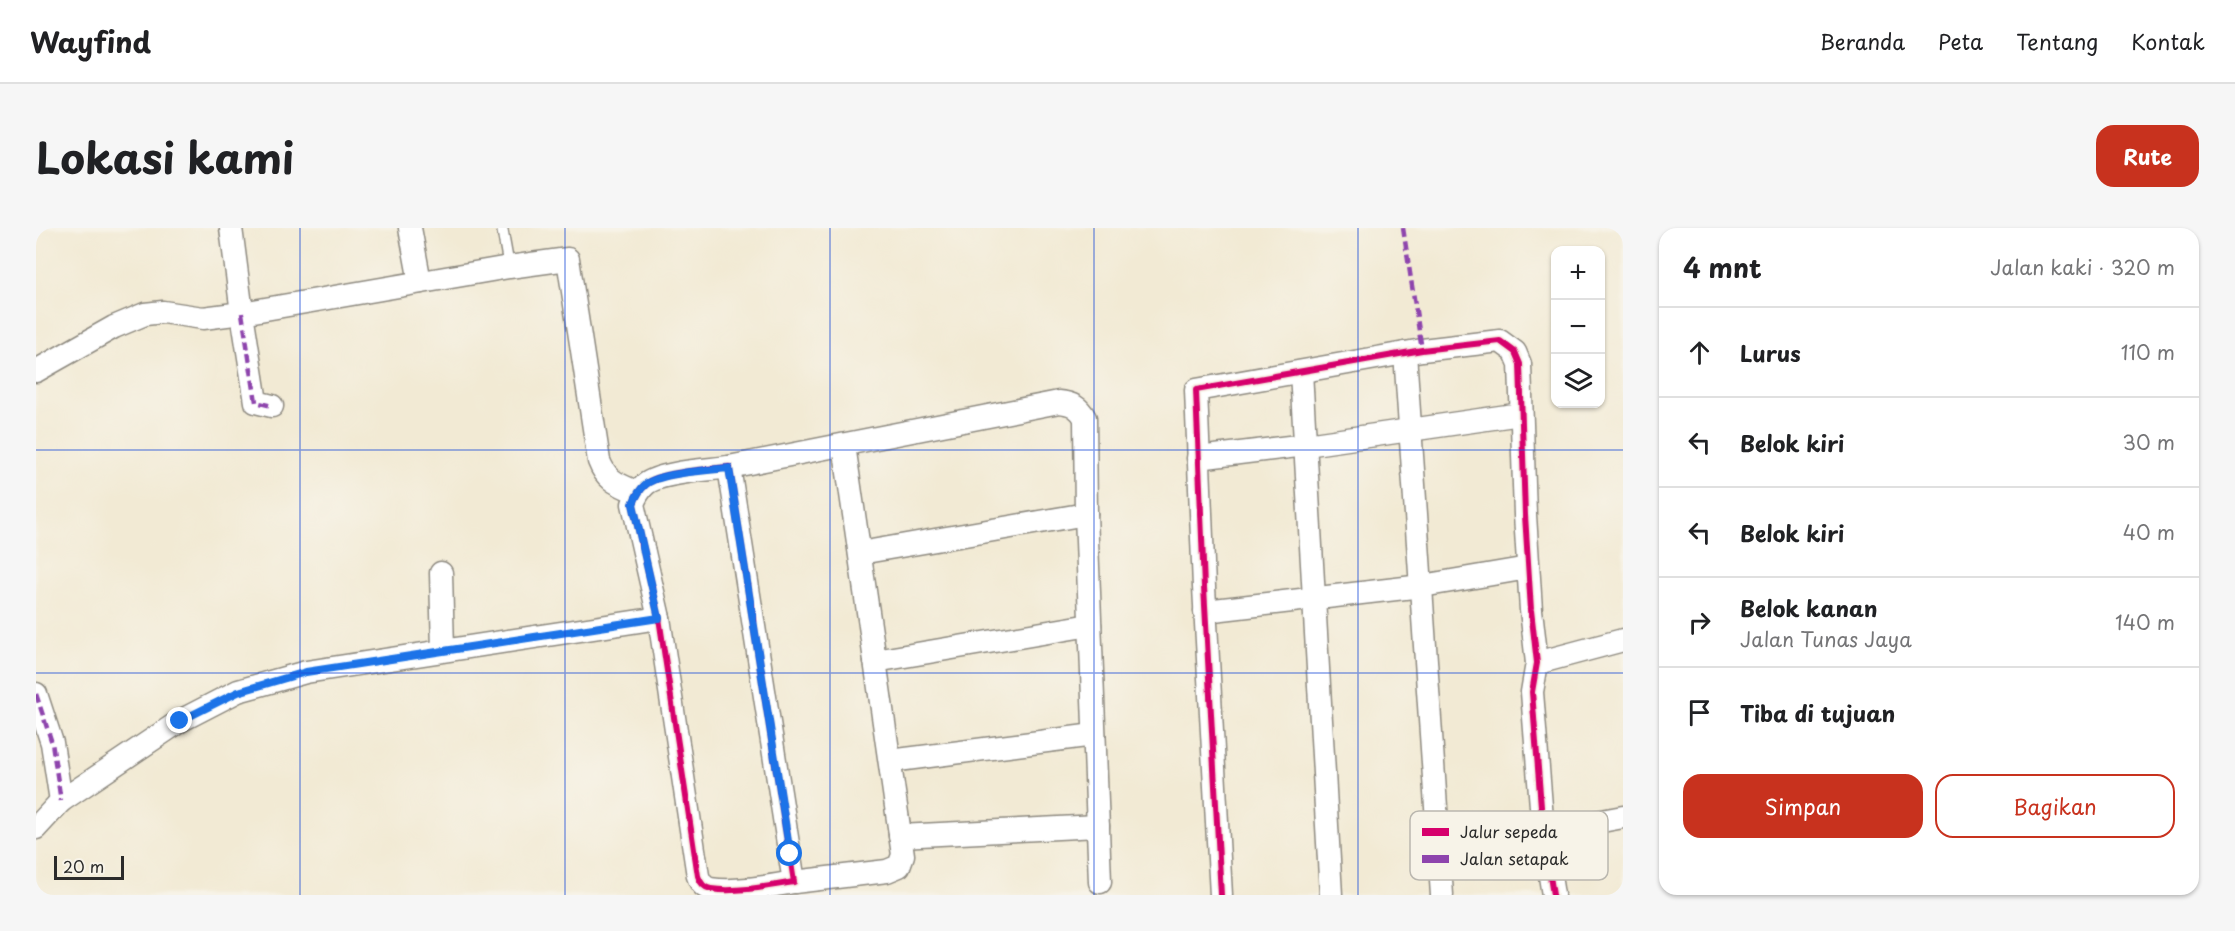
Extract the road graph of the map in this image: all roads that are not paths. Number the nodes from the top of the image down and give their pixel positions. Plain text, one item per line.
1 (231, 228) edge
2 (410, 228) edge
3 (502, 228) edge
4 (509, 267) junction
5 (420, 282) junction
6 (242, 314) junction
7 (1405, 353) junction
8 (36, 371) edge
9 (1301, 372) junction
10 (272, 406) dead end
11 (1521, 414) junction
12 (1411, 429) junction
13 (844, 445) junction
14 (1306, 445) junction
15 (1198, 458) junction
16 (729, 468) junction
17 (638, 493) junction
18 (1086, 514) junction
19 (860, 553) junction
20 (1528, 568) junction
21 (441, 573) dead end
22 (1422, 586) junction
23 (1314, 600) junction
24 (1205, 611) junction
25 (659, 618) junction
26 (1090, 625) junction
27 (1623, 640) edge
28 (443, 650) junction
29 (875, 661) junction
30 (1537, 663) junction
31 (36, 694) edge
32 (1094, 735) junction
33 (890, 761) junction
34 (61, 801) junction
35 (1437, 811) edge
36 (1541, 811) edge
37 (1623, 817) edge
38 (1608, 820) edge
39 (1098, 826) junction
40 (36, 828) edge
41 (900, 837) junction
42 (1441, 880) edge
43 (1551, 880) edge
44 (794, 882) junction
45 (1100, 882) dead end
46 (1221, 895) edge
47 (1331, 895) edge
48 (1442, 895) edge
49 (1553, 895) edge

1 - 6 street
2 - 5 street
3 - 4 lane
4 - 5 street
4 - 17 street
5 - 6 street
6 - 8 street
6 - 10 street
7 - 9 street
7 - 11 street
7 - 12 street
9 - 14 street
9 - 15 street
11 - 12 street
11 - 20 street
12 - 14 street
12 - 22 street
13 - 16 street
13 - 18 street
13 - 19 street
14 - 15 street
14 - 23 street
15 - 24 street
16 - 17 street
16 - 44 street
17 - 25 street
18 - 19 street
18 - 26 street
19 - 29 street
20 - 22 street
20 - 30 street
21 - 28 street
22 - 23 street
22 - 35 street
23 - 24 street
23 - 47 street
24 - 46 street
25 - 28 street
25 - 44 street
26 - 29 street
26 - 32 street
27 - 30 street
28 - 34 street
29 - 33 street
30 - 36 street
31 - 34 street
32 - 33 street
32 - 39 street
33 - 41 street
34 - 40 street
37 - 38 street
39 - 41 street
39 - 45 street
41 - 44 street
42 - 48 street
43 - 49 street

